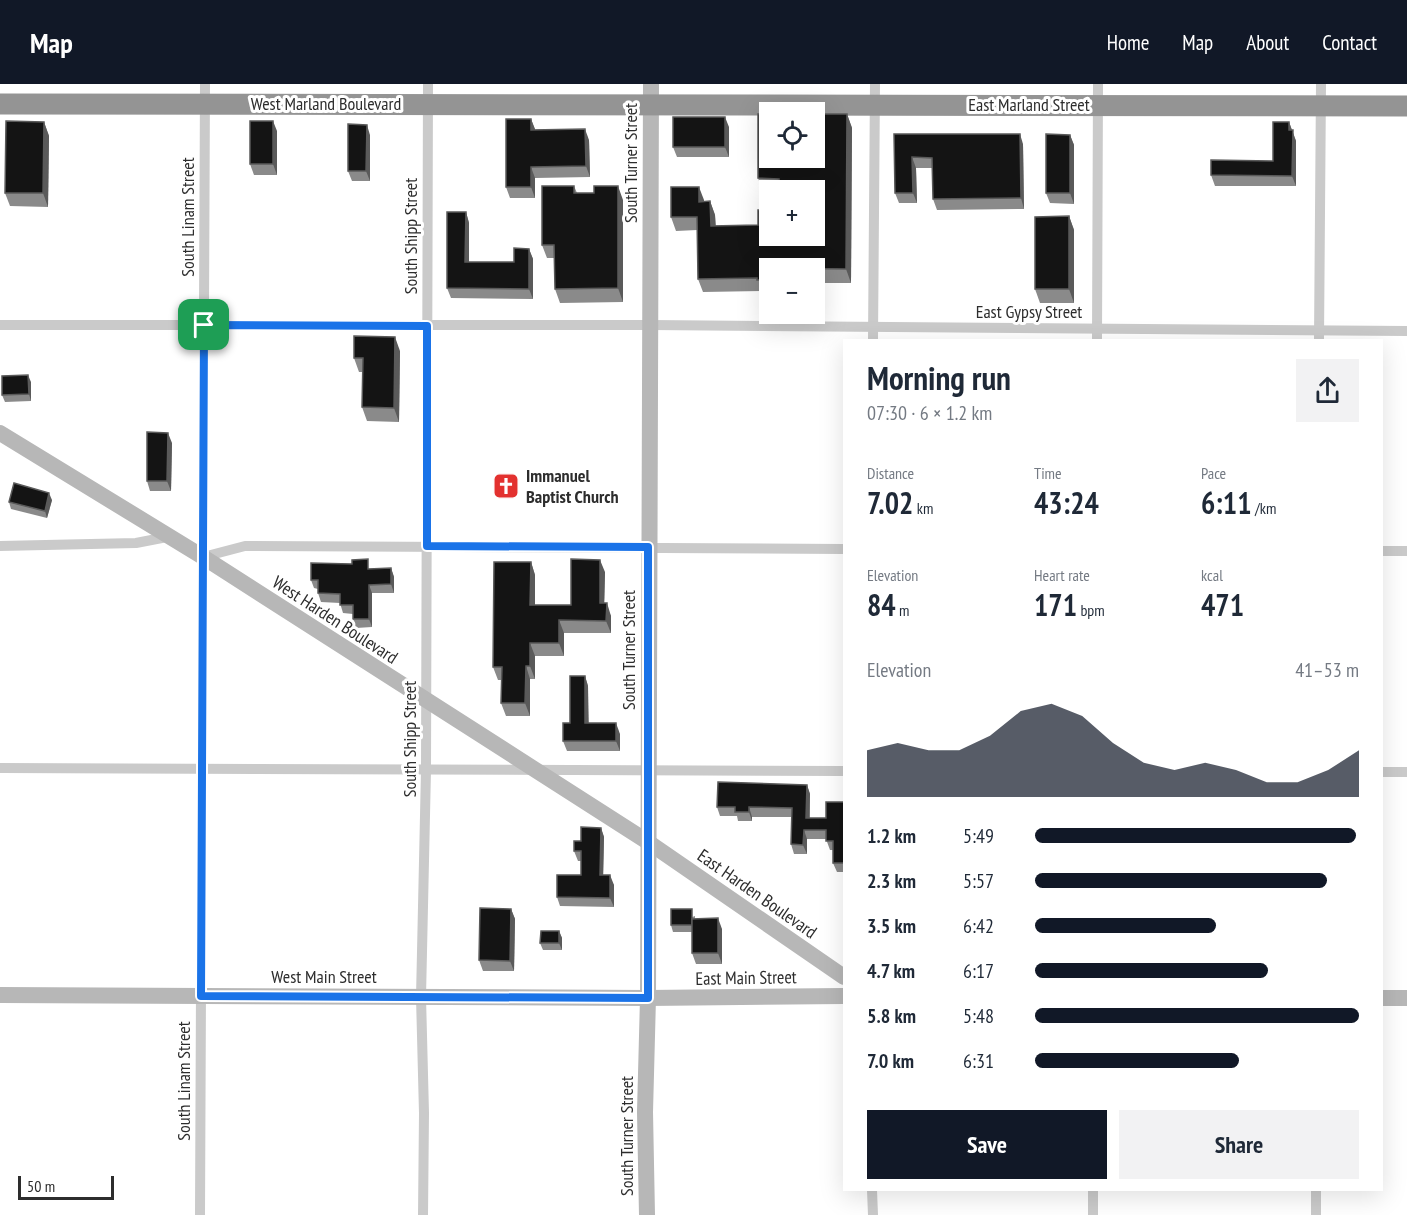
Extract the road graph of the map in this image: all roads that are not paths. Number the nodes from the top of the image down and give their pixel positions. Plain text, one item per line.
1 (1098, 84) edge
2 (1321, 84) edge
3 (205, 94) edge
4 (428, 94) edge
5 (651, 94) edge
6 (875, 94) edge
7 (0, 104) edge
8 (1098, 105) junction
9 (1321, 106) junction
10 (1407, 106) edge
11 (0, 325) edge
12 (204, 325) junction
13 (650, 325) junction
14 (427, 326) junction
15 (873, 327) junction
16 (1097, 329) junction
17 (1407, 331) edge
18 (1319, 335) edge
19 (873, 339) edge
20 (1097, 339) edge
21 (0, 433) edge
22 (167, 537) junction
23 (0, 546) edge
24 (427, 546) junction
25 (648, 547) junction
26 (843, 549) edge
27 (1383, 551) edge
28 (1407, 551) edge
29 (202, 557) junction
30 (427, 702) junction
31 (0, 768) edge
32 (201, 769) junction
33 (426, 770) junction
34 (535, 771) junction
35 (649, 771) junction
36 (843, 771) edge
37 (1383, 772) edge
38 (1407, 772) edge
39 (648, 842) junction
40 (843, 976) edge
41 (0, 995) edge
42 (201, 996) junction
43 (843, 996) edge
44 (421, 997) junction
45 (648, 998) junction
46 (1383, 998) edge
47 (1407, 998) edge
48 (873, 1191) edge
49 (1093, 1191) edge
50 (1316, 1191) edge
51 (200, 1215) edge
52 (423, 1215) edge
53 (646, 1215) edge
54 (873, 1215) edge
55 (1093, 1215) edge
56 (1316, 1215) edge

1 - 8 street
2 - 9 street
3 - 4 highway, West Marland Boulevard
3 - 7 highway, West Marland Boulevard
3 - 12 street, South Linam Street
4 - 5 highway, West Marland Boulevard
4 - 14 street, South Shipp Street
5 - 6 highway, East Marland Street
5 - 13 street, South Turner Street
6 - 8 highway, East Marland Street
6 - 15 street
8 - 9 highway, East Marland Street
8 - 16 street
9 - 10 highway, East Marland Street
9 - 18 street
11 - 12 street, East Gypsy Street
12 - 14 street, East Gypsy Street
12 - 29 street, South Linam Street
13 - 14 street, East Gypsy Street
13 - 15 street, East Gypsy Street
13 - 25 street, South Turner Street
14 - 24 street, South Shipp Street
15 - 16 street, East Gypsy Street
15 - 19 street
16 - 18 street, East Gypsy Street
16 - 20 street
17 - 18 street, East Gypsy Street
21 - 22 street, West Harden Boulevard
22 - 23 street
22 - 29 street, West Harden Boulevard
24 - 25 street
24 - 29 street
24 - 30 street, South Shipp Street
25 - 26 street
25 - 35 street, South Turner Street
27 - 28 street
29 - 30 street, West Harden Boulevard
29 - 32 street, South Linam Street
30 - 33 street, South Shipp Street
30 - 34 street, West Harden Boulevard
31 - 32 street
32 - 33 street
32 - 42 street, South Linam Street
33 - 34 street
33 - 44 street, South Shipp Street
34 - 35 street
34 - 39 street, West Harden Boulevard
35 - 36 street
35 - 39 street, South Turner Street
37 - 38 street
39 - 40 street, East Harden Boulevard
39 - 45 street, South Turner Street
41 - 42 street, West Main Street
42 - 44 street, West Main Street
42 - 51 street, South Linam Street
43 - 45 street, East Main Street
44 - 45 street, West Main Street
44 - 52 street, South Shipp Street
45 - 53 street, South Turner Street
46 - 47 street
48 - 54 street
49 - 55 street
50 - 56 street

